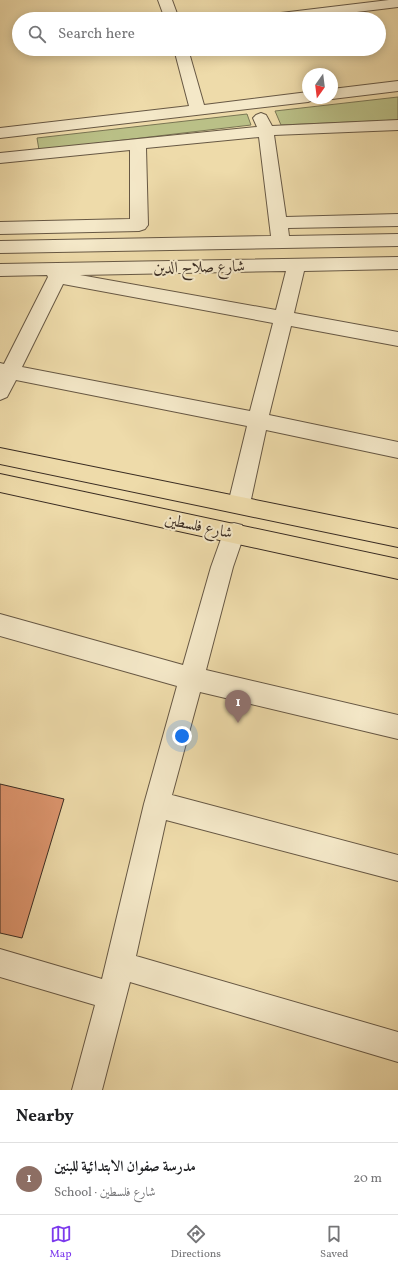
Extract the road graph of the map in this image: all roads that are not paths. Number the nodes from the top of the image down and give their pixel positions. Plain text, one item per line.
1 (164, 0) edge
2 (398, 3) edge
3 (169, 12) edge
4 (283, 12) edge
5 (183, 56) edge
6 (398, 86) edge
7 (338, 93) edge
8 (302, 98) edge
9 (256, 103) junction
10 (198, 110) junction
11 (398, 125) edge
12 (266, 131) junction
13 (0, 133) edge
14 (138, 143) junction
15 (0, 158) edge
16 (398, 220) edge
17 (278, 223) junction
18 (0, 228) edge
19 (398, 240) edge
20 (281, 243) junction
21 (0, 247) edge
22 (398, 263) edge
23 (297, 264) junction
24 (0, 270) edge
25 (56, 273) junction
26 (283, 318) junction
27 (398, 339) edge
28 (5, 371) edge
29 (0, 392) edge
30 (258, 420) junction
31 (398, 450) edge
32 (0, 456) edge
33 (0, 483) edge
34 (239, 504) junction
35 (234, 532) junction
36 (398, 538) edge
37 (398, 569) edge
38 (0, 625) edge
39 (192, 678) junction
40 (398, 727) edge
41 (157, 804) junction
42 (398, 868) edge
43 (0, 964) edge
44 (118, 965) junction
45 (112, 996) junction
46 (398, 1047) edge
47 (87, 1090) edge

1 - 3 street
2 - 4 street
5 - 10 street
6 - 7 street
8 - 9 street
9 - 10 street
9 - 12 street
10 - 13 street
11 - 12 street
12 - 14 street
12 - 17 street
14 - 15 street
14 - 18 street
16 - 17 street
17 - 20 street
19 - 20 street, شارع صلاح الدين
20 - 21 street, شارع صلاح الدين
22 - 23 street, شارع صلاح الدين
23 - 25 street, شارع صلاح الدين
23 - 26 street
24 - 25 street, شارع صلاح الدين
25 - 26 street
25 - 28 street
26 - 27 street
26 - 30 street
28 - 29 street
28 - 30 street
30 - 31 street
30 - 34 street
32 - 34 main road, شارع فلسطين
33 - 35 main road, شارع فلسطين
34 - 36 main road, شارع فلسطين
35 - 37 main road, شارع فلسطين
35 - 39 street
38 - 39 street
39 - 40 street
39 - 41 street
41 - 42 street
41 - 44 street
43 - 45 street
44 - 45 street
44 - 46 street
45 - 47 street

